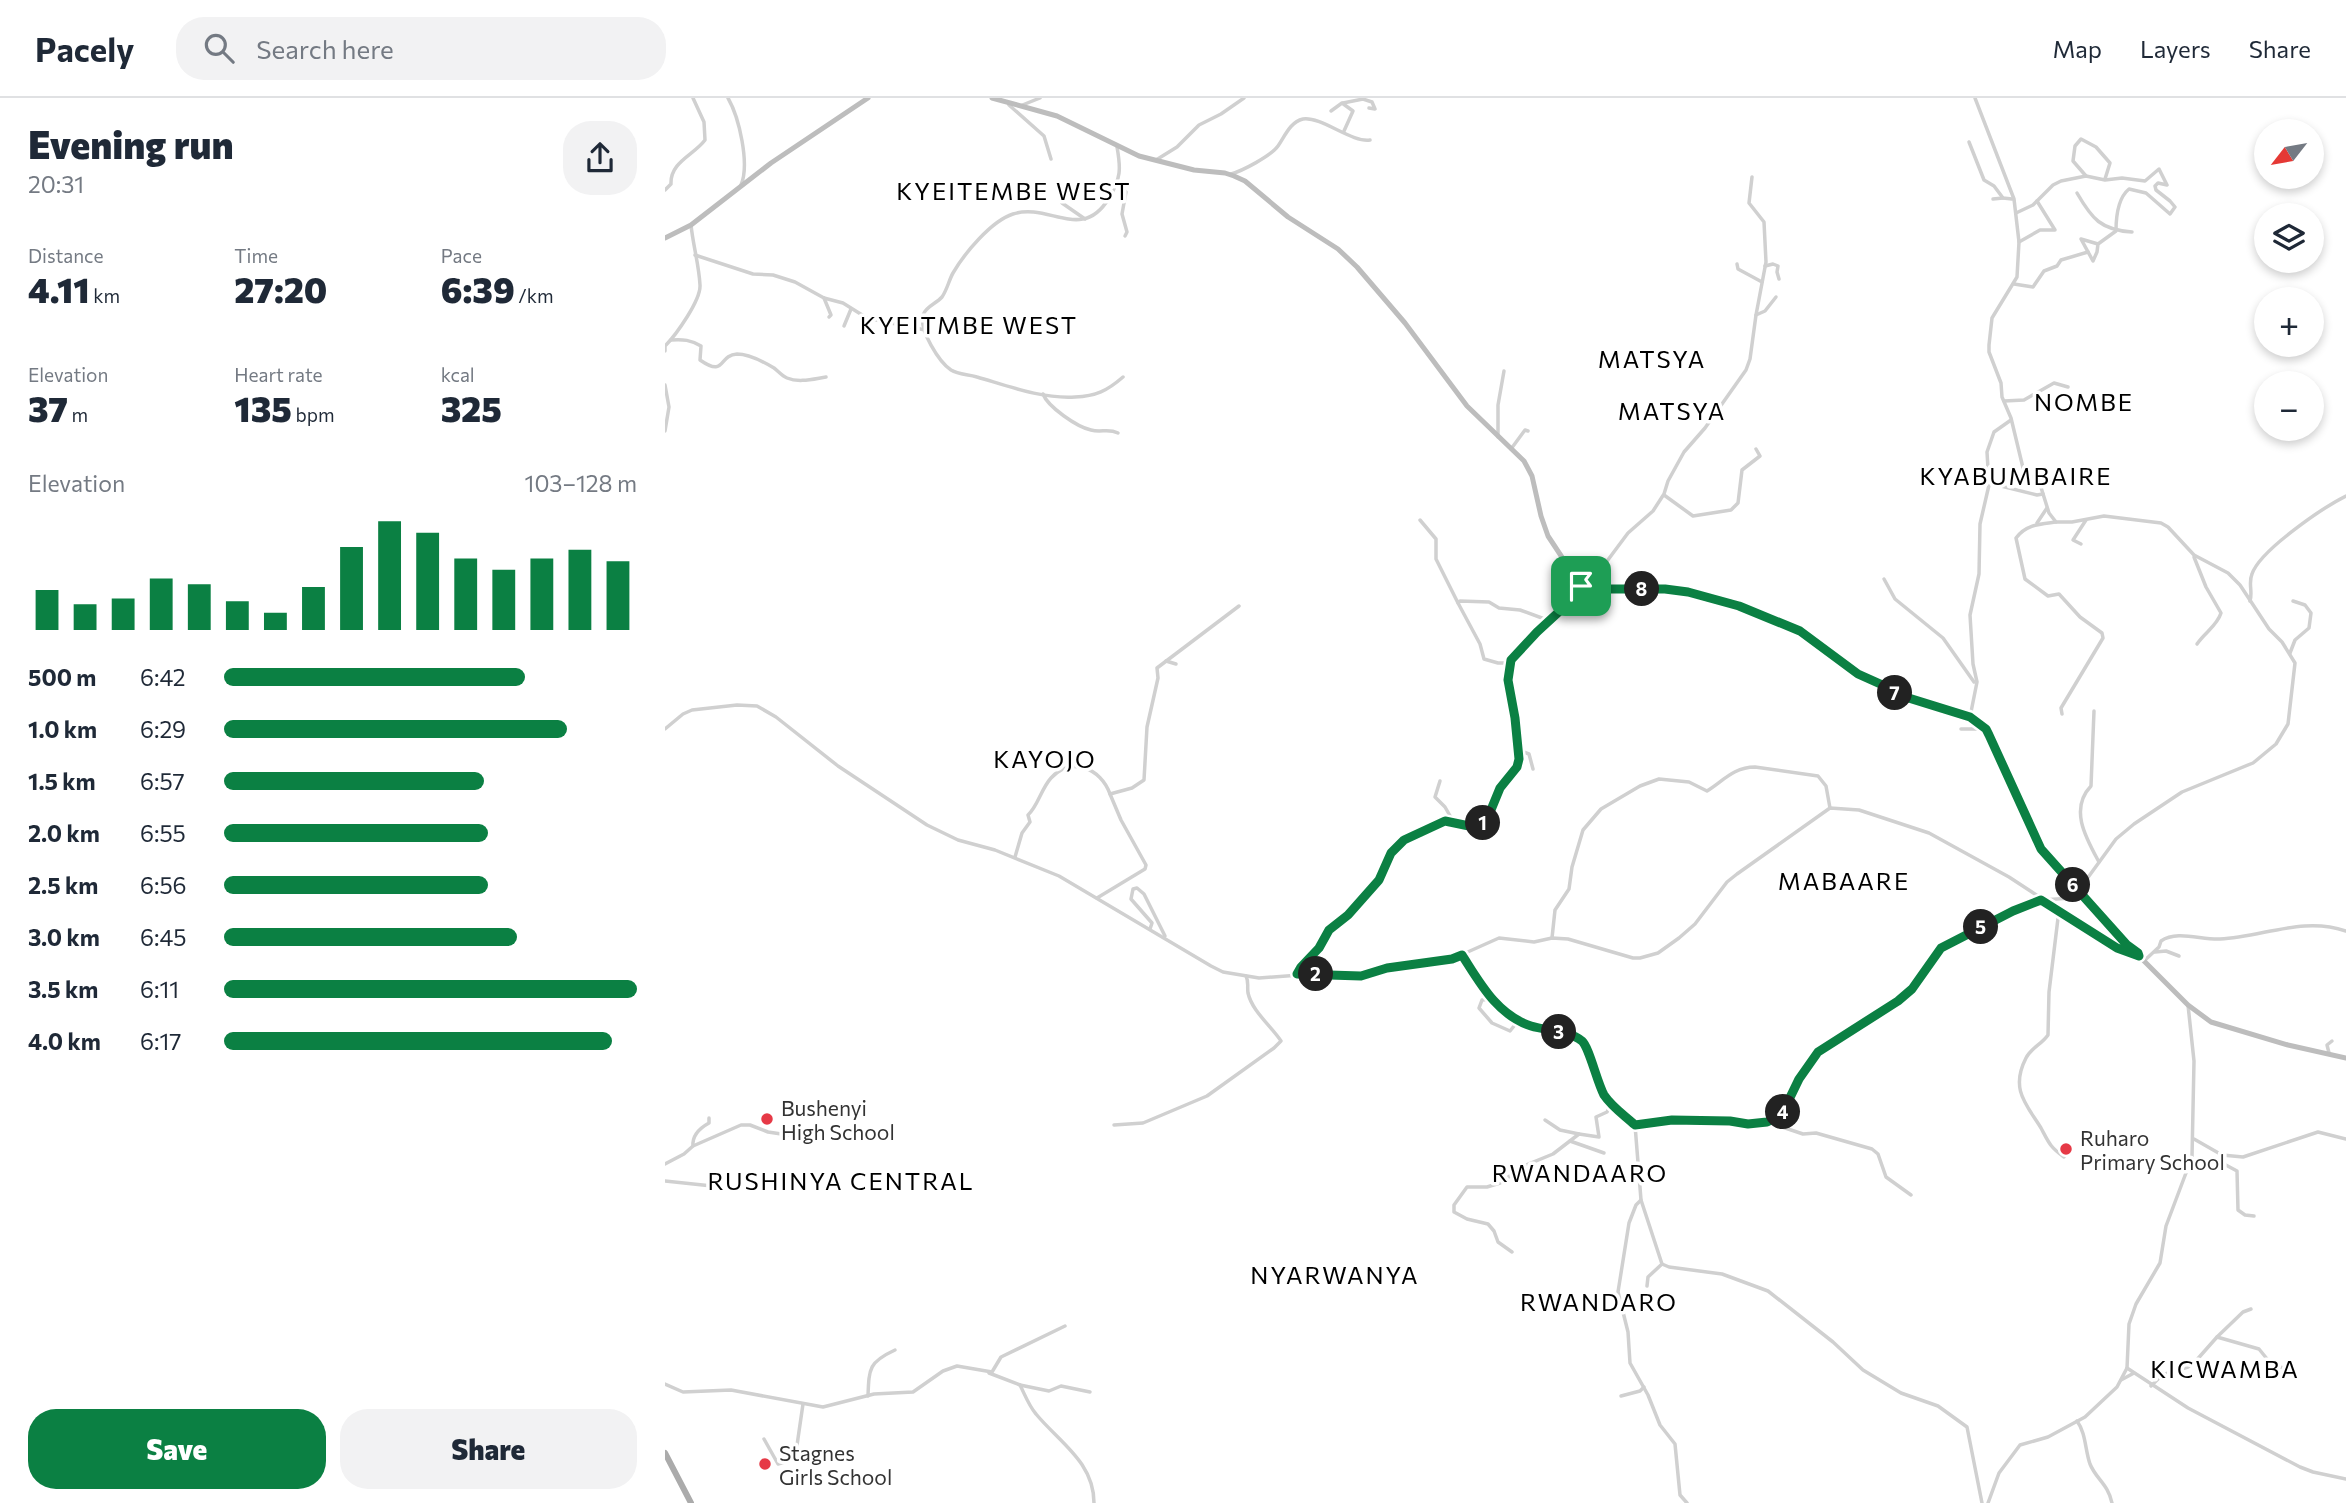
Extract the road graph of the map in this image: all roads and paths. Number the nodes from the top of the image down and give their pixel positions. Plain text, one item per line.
1 (693, 98) edge
2 (728, 98) edge
3 (868, 98) edge
4 (992, 98) edge
5 (1040, 98) edge
6 (1244, 98) edge
7 (1975, 98) edge
8 (1001, 101) junction
9 (1342, 103) junction
10 (1020, 106) junction
11 (1369, 107) dead end
12 (1331, 111) dead end
13 (1344, 131) junction
14 (1370, 140) dead end
15 (1969, 142) dead end
16 (1117, 147) junction
17 (1051, 159) dead end
18 (1156, 160) junction
19 (1229, 174) junction
20 (1752, 177) dead end
21 (2086, 177) junction
22 (2105, 180) junction
23 (1117, 183) junction
24 (740, 187) junction
25 (665, 190) edge
26 (2077, 193) dead end
27 (2003, 198) junction
28 (1993, 199) dead end
29 (2014, 199) junction
30 (2037, 201) junction
31 (1062, 203) dead end
32 (2016, 213) junction
33 (1085, 219) junction
34 (691, 225) junction
35 (2116, 231) junction
36 (2132, 232) dead end
37 (1125, 236) dead end
38 (665, 238) edge
39 (2019, 242) junction
40 (2098, 244) junction
41 (2088, 252) junction
42 (695, 255) junction
43 (1737, 264) dead end
44 (1765, 266) junction
45 (1779, 279) dead end
46 (1762, 282) junction
47 (2014, 284) junction
48 (824, 298) junction
49 (1776, 298) dead end
50 (851, 309) junction
51 (1756, 315) junction
52 (829, 317) dead end
53 (922, 323) junction
54 (844, 326) dead end
55 (917, 329) junction
56 (925, 330) junction
57 (671, 340) junction
58 (665, 351) edge
59 (1504, 371) dead end
60 (825, 377) dead end
61 (1123, 377) dead end
62 (665, 385) edge
63 (2068, 387) dead end
64 (1043, 394) junction
65 (2004, 401) junction
66 (2011, 420) junction
67 (665, 431) edge
68 (1528, 431) dead end
69 (1118, 433) dead end
70 (1498, 439) junction
71 (1511, 449) junction
72 (1756, 449) dead end
73 (1989, 483) junction
74 (1664, 494) junction
75 (2043, 494) junction
76 (2346, 496) edge
77 (2047, 508) junction
78 (2087, 519) junction
79 (1420, 520) dead end
80 (2056, 522) junction
81 (2037, 523) junction
82 (2081, 544) dead end
83 (2194, 555) junction
84 (1884, 579) dead end
85 (1584, 587) junction
86 (2293, 601) dead end
87 (2250, 602) junction
88 (1458, 603) junction
89 (1239, 606) dead end
90 (1550, 621) junction
91 (2197, 644) dead end
92 (2290, 653) junction
93 (1164, 661) junction
94 (1511, 663) junction
95 (1176, 664) dead end
96 (1974, 695) junction
97 (2094, 710) dead end
98 (2062, 714) dead end
99 (1970, 717) junction
100 (665, 729) edge
101 (1961, 729) dead end
102 (1986, 729) junction
103 (1518, 750) junction
104 (1533, 769) dead end
105 (1440, 781) dead end
106 (1110, 794) junction
107 (1830, 808) junction
108 (1454, 822) junction
109 (1015, 857) junction
110 (2099, 862) junction
111 (2077, 890) junction
112 (1097, 898) junction
113 (2041, 900) junction
114 (2059, 910) junction
115 (1150, 929) junction
116 (2346, 931) edge
117 (1552, 937) junction
118 (1167, 939) junction
119 (2155, 952) junction
120 (1462, 955) junction
121 (2179, 956) dead end
122 (2142, 958) junction
123 (1297, 974) junction
124 (1246, 976) junction
125 (1493, 999) junction
126 (2188, 1005) junction
127 (1518, 1021) junction
128 (2332, 1041) dead end
129 (2329, 1055) junction
130 (2346, 1058) edge
131 (1611, 1104) junction
132 (709, 1118) dead end
133 (1545, 1120) dead end
134 (1767, 1122) junction
135 (1114, 1125) dead end
136 (1635, 1125) junction
137 (788, 1135) dead end
138 (1579, 1135) junction
139 (2194, 1139) junction
140 (2346, 1139) edge
141 (1569, 1140) junction
142 (693, 1146) junction
143 (1604, 1153) dead end
144 (2222, 1155) junction
145 (2064, 1157) dead end
146 (665, 1164) edge
147 (665, 1181) edge
148 (712, 1186) dead end
149 (1912, 1195) dead end
150 (1641, 1200) junction
151 (2254, 1216) dead end
152 (1512, 1252) dead end
153 (1663, 1264) junction
154 (1647, 1286) dead end
155 (2251, 1309) dead end
156 (1065, 1326) dead end
157 (2217, 1337) junction
158 (895, 1350) dead end
159 (2127, 1368) junction
160 (2296, 1371) dead end
161 (986, 1372) junction
162 (2134, 1373) junction
163 (2121, 1380) junction
164 (665, 1384) edge
165 (1020, 1385) junction
166 (2151, 1386) junction
167 (1644, 1387) junction
168 (1090, 1392) dead end
169 (868, 1396) junction
170 (1621, 1396) dead end
171 (803, 1404) junction
172 (2077, 1421) junction
173 (764, 1439) dead end
174 (665, 1453) edge
175 (2346, 1479) edge
176 (691, 1503) edge
177 (1094, 1503) edge
178 (1687, 1503) edge
179 (1982, 1503) edge
180 (1988, 1503) edge
181 (2112, 1503) edge

1 - 25 street
2 - 24 street
3 - 24 street
4 - 8 street
5 - 10 street
6 - 18 street
7 - 29 street
8 - 10 street
8 - 17 street
9 - 11 street
9 - 12 street
9 - 13 street
10 - 16 street
13 - 14 street
13 - 19 street
15 - 27 street
16 - 18 street
16 - 23 street
18 - 19 street
19 - 70 street
20 - 44 street
21 - 22 street
21 - 22 street
21 - 30 street
22 - 35 street
23 - 33 street
23 - 37 street
24 - 34 street
26 - 35 street
27 - 28 street
27 - 29 street
29 - 32 street
30 - 32 street
30 - 39 street
31 - 33 street
32 - 39 street
33 - 53 street
34 - 38 street
34 - 42 street
35 - 36 street
35 - 40 street
39 - 47 street
40 - 41 street
40 - 41 street
41 - 47 street
42 - 48 street
42 - 57 street
43 - 46 street
44 - 45 street
44 - 46 street
46 - 51 street
47 - 65 street
48 - 50 street
48 - 52 street
49 - 51 street
50 - 54 street
50 - 55 street
51 - 74 street
53 - 55 street
53 - 56 street
55 - 56 street
56 - 64 street
57 - 58 street
57 - 60 street
59 - 70 street
61 - 64 street
62 - 67 street
63 - 65 street
64 - 69 street
65 - 66 street
66 - 73 street
66 - 75 street
68 - 71 street
70 - 71 street
71 - 85 street
72 - 74 street
73 - 75 street
73 - 96 street
74 - 85 street
75 - 77 street
76 - 87 street
77 - 80 street
77 - 81 street
78 - 80 street
78 - 82 street
78 - 83 street
79 - 88 street
80 - 81 street
81 - 98 street
83 - 87 street
83 - 91 street
84 - 96 street
85 - 90 street
85 - 99 street
86 - 92 street
87 - 92 street
88 - 90 street
88 - 94 street
89 - 93 street
90 - 94 street
92 - 110 street
93 - 95 street
93 - 106 street
94 - 103 street
96 - 99 street
97 - 110 street
99 - 102 street
100 - 109 street
101 - 102 street
102 - 111 street
103 - 104 street
103 - 108 street
105 - 108 street
106 - 109 street
106 - 112 street
107 - 113 street
107 - 117 street
107 - 117 street
108 - 123 street
109 - 112 street
110 - 111 street
111 - 113 street
111 - 122 street
112 - 115 street
113 - 114 street
113 - 134 street
114 - 122 street
114 - 145 street
115 - 118 street
115 - 118 street
116 - 119 street
117 - 120 street
118 - 124 street
119 - 121 street
119 - 122 street
120 - 123 street
120 - 125 street
122 - 126 street
123 - 124 street
124 - 135 street
125 - 127 street
125 - 127 street
126 - 129 street
126 - 139 street
127 - 131 street
128 - 129 street
129 - 130 street
131 - 136 street
131 - 138 street
132 - 142 street
133 - 138 street
134 - 136 street
134 - 149 street
136 - 150 street
137 - 142 street
138 - 141 street
139 - 144 street
139 - 159 street
140 - 144 street
141 - 143 street
141 - 152 street
142 - 146 street
144 - 151 street
147 - 148 street
150 - 153 street
150 - 167 street
153 - 154 street
153 - 179 street
155 - 157 street
156 - 161 street
157 - 160 street
157 - 166 street
158 - 169 street
159 - 162 street
159 - 163 street
161 - 165 street
161 - 169 street
162 - 163 street
162 - 166 street
163 - 172 street
164 - 171 street
165 - 168 street
165 - 177 street
166 - 175 street
167 - 170 street
167 - 178 street
169 - 171 street
171 - 173 street
172 - 180 street
172 - 181 street
174 - 176 main road

